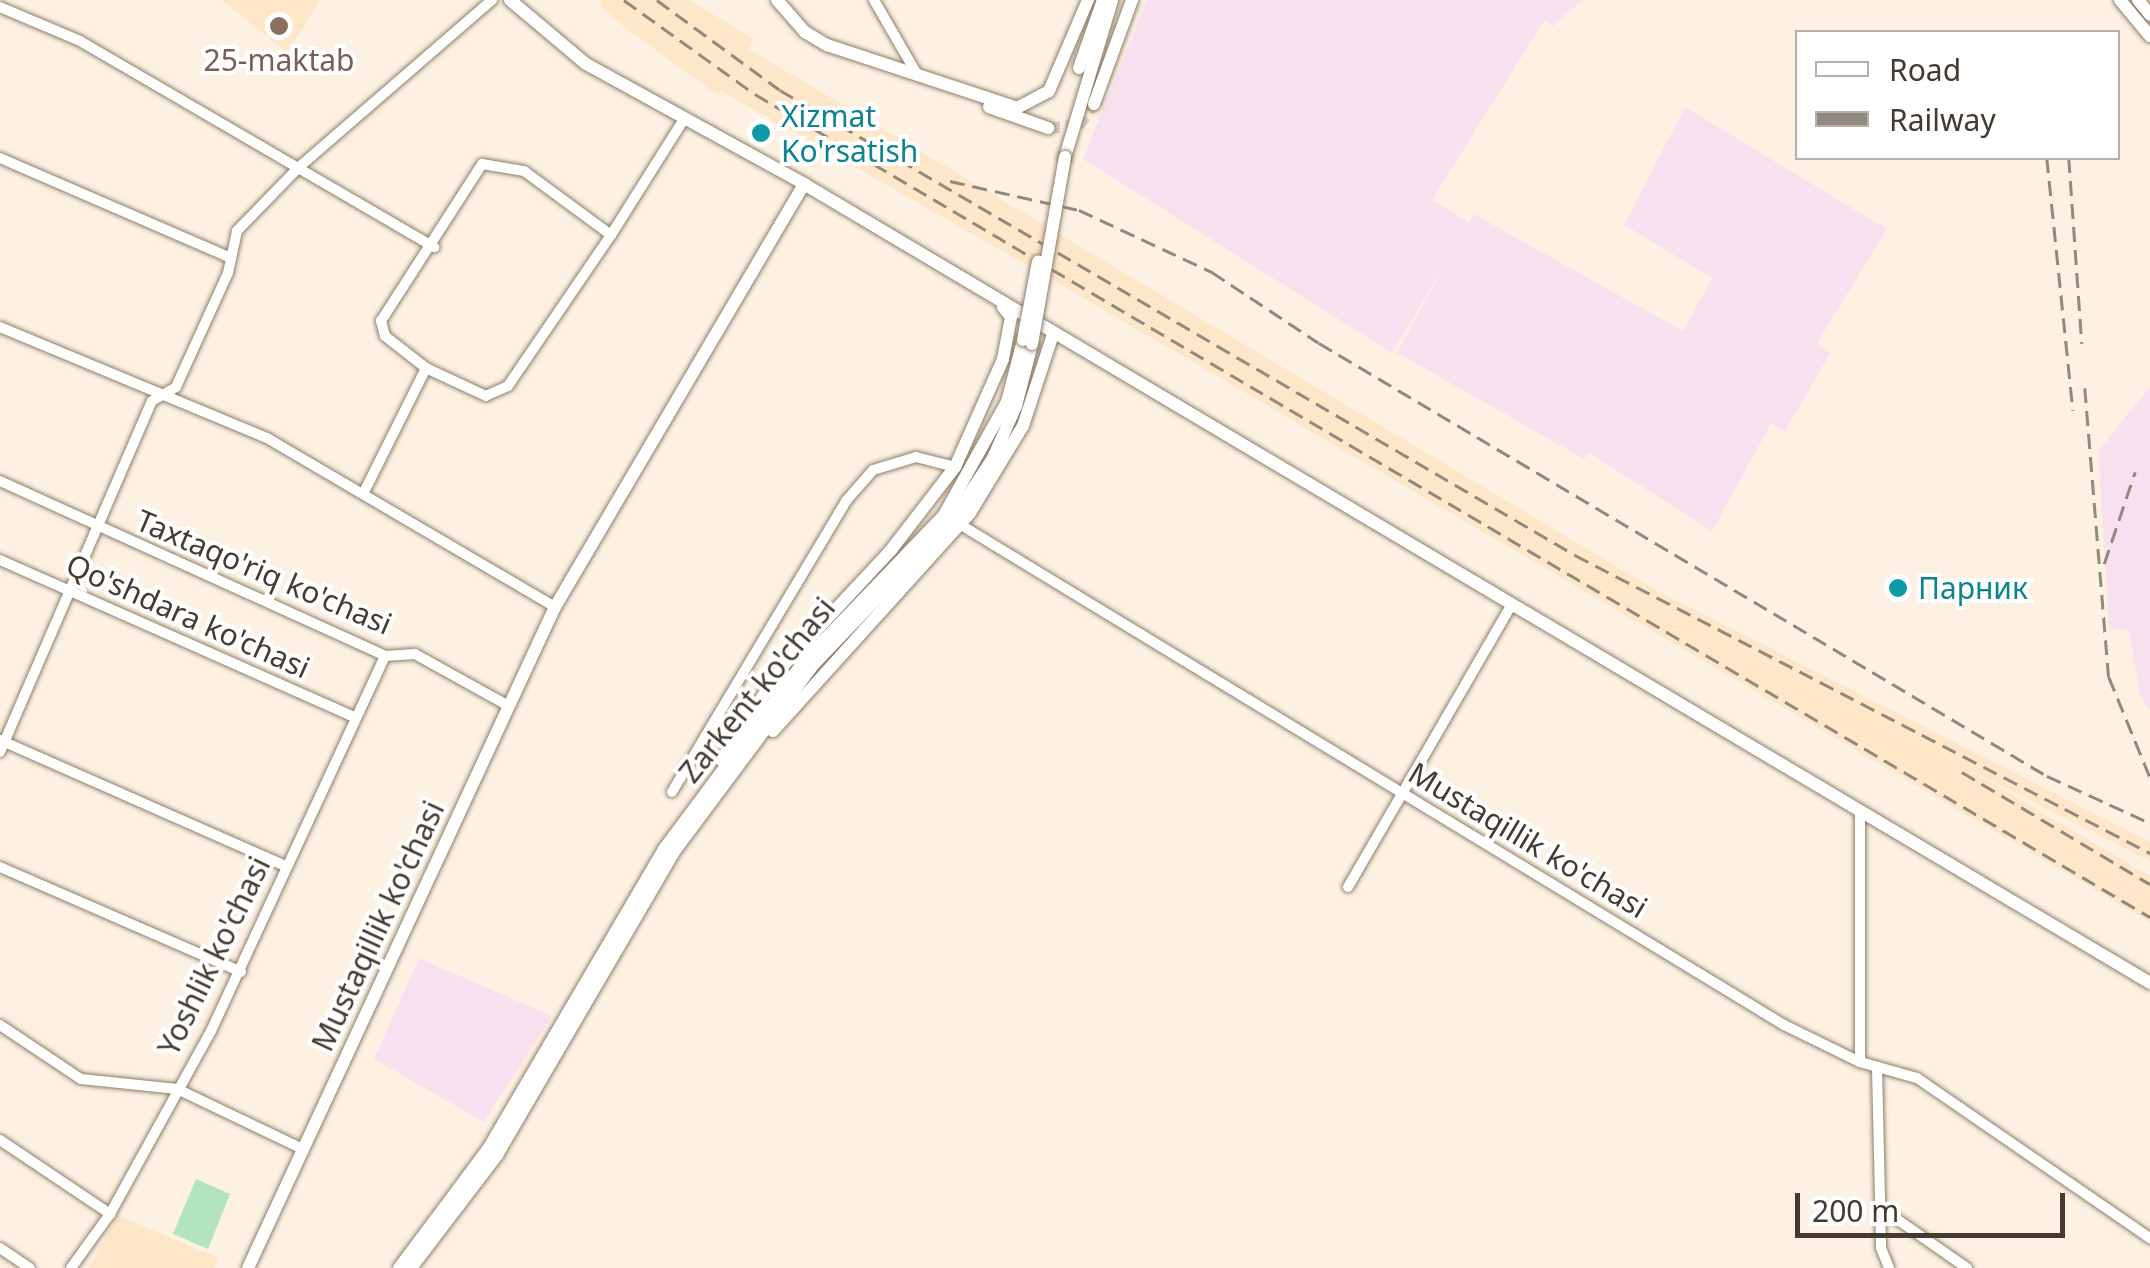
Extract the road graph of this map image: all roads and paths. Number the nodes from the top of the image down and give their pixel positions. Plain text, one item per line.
1 (492, 0) edge
2 (510, 0) edge
3 (767, 0) edge
4 (777, 0) edge
5 (874, 0) edge
6 (1088, 0) edge
7 (1103, 0) edge
8 (1112, 0) edge
9 (1132, 0) edge
10 (2120, 0) edge
11 (2138, 0) edge
12 (0, 8) edge
13 (2150, 15) edge
14 (2150, 36) edge
15 (918, 77) junction
16 (1094, 104) tunnel mouth
17 (684, 119) junction
18 (1048, 128) tunnel mouth
19 (1061, 156) junction
20 (0, 158) edge
21 (298, 168) junction
22 (804, 184) junction
23 (612, 235) junction
24 (434, 247) junction
25 (227, 256) junction
26 (994, 298) junction
27 (0, 327) edge
28 (1053, 334) junction
29 (426, 368) junction
30 (164, 395) junction
31 (954, 467) junction
32 (0, 481) edge
33 (363, 494) junction
34 (961, 525) junction
35 (98, 527) junction
36 (0, 560) edge
37 (71, 591) junction
38 (555, 607) junction
39 (1510, 608) junction
40 (385, 656) junction
41 (507, 705) junction
42 (356, 718) junction
43 (2, 745) edge
44 (672, 792) dead end
45 (1404, 794) junction
46 (1860, 814) junction
47 (670, 849) junction
48 (286, 866) junction
49 (0, 867) edge
50 (1348, 887) dead end
51 (240, 972) junction
52 (2150, 983) edge
53 (0, 1025) edge
54 (1860, 1062) junction
55 (1876, 1067) junction
56 (176, 1089) junction
57 (0, 1140) edge
58 (303, 1150) junction
59 (1885, 1211) junction
60 (110, 1214) junction
61 (2150, 1238) edge
62 (0, 1248) edge
63 (30, 1268) edge
64 (71, 1268) edge
65 (248, 1268) edge
66 (399, 1268) edge
67 (411, 1268) edge
68 (1889, 1268) edge
69 (1967, 1268) edge

1 - 21 street
2 - 17 main road
3 - 18 main road
4 - 15 main road
5 - 15 street
6 - 15 main road
7 - 19 main road, Zarkent ko'chasi
8 - 19 main road, Zarkent ko'chasi
9 - 16 main road
10 - 14 main road
11 - 13 main road
12 - 21 street
17 - 22 main road
17 - 23 street
19 - 47 main road, Zarkent ko'chasi, bridge
20 - 25 street
21 - 24 street
21 - 25 street
22 - 26 main road
22 - 38 main road, Mustaqillik ko'chasi
23 - 24 street
23 - 29 street
24 - 29 street
25 - 30 street
26 - 28 main road
26 - 31 main road
27 - 30 street
28 - 34 main road
28 - 39 main road
29 - 33 street
30 - 33 street
30 - 35 street
31 - 44 street
31 - 47 main road
32 - 35 street, Taxtaqo'riq ko'chasi
33 - 38 street
34 - 45 street, Mustaqillik ko'chasi
34 - 47 main road
35 - 37 street
35 - 40 street, Taxtaqo'riq ko'chasi
36 - 37 street, Qo'shdara ko'chasi
37 - 42 street, Qo'shdara ko'chasi
37 - 43 street
38 - 41 main road, Mustaqillik ko'chasi
39 - 45 street
39 - 46 main road
40 - 41 street, Taxtaqo'riq ko'chasi
40 - 42 street, Yoshlik ko'chasi
41 - 58 main road, Mustaqillik ko'chasi
42 - 48 street, Yoshlik ko'chasi
43 - 48 street
45 - 50 street
45 - 54 street, Mustaqillik ko'chasi
46 - 52 main road
46 - 54 street
47 - 66 main road, Zarkent ko'chasi
47 - 67 main road, Zarkent ko'chasi
48 - 51 street, Yoshlik ko'chasi
49 - 51 street
51 - 56 street, Yoshlik ko'chasi
53 - 56 street
54 - 55 street, Mustaqillik ko'chasi
55 - 59 street
55 - 61 street, Mustaqillik ko'chasi
56 - 58 street
56 - 60 street, Yoshlik ko'chasi
57 - 60 street
58 - 65 main road, Mustaqillik ko'chasi
59 - 68 street
59 - 69 street
60 - 64 street, Yoshlik ko'chasi
62 - 63 street

